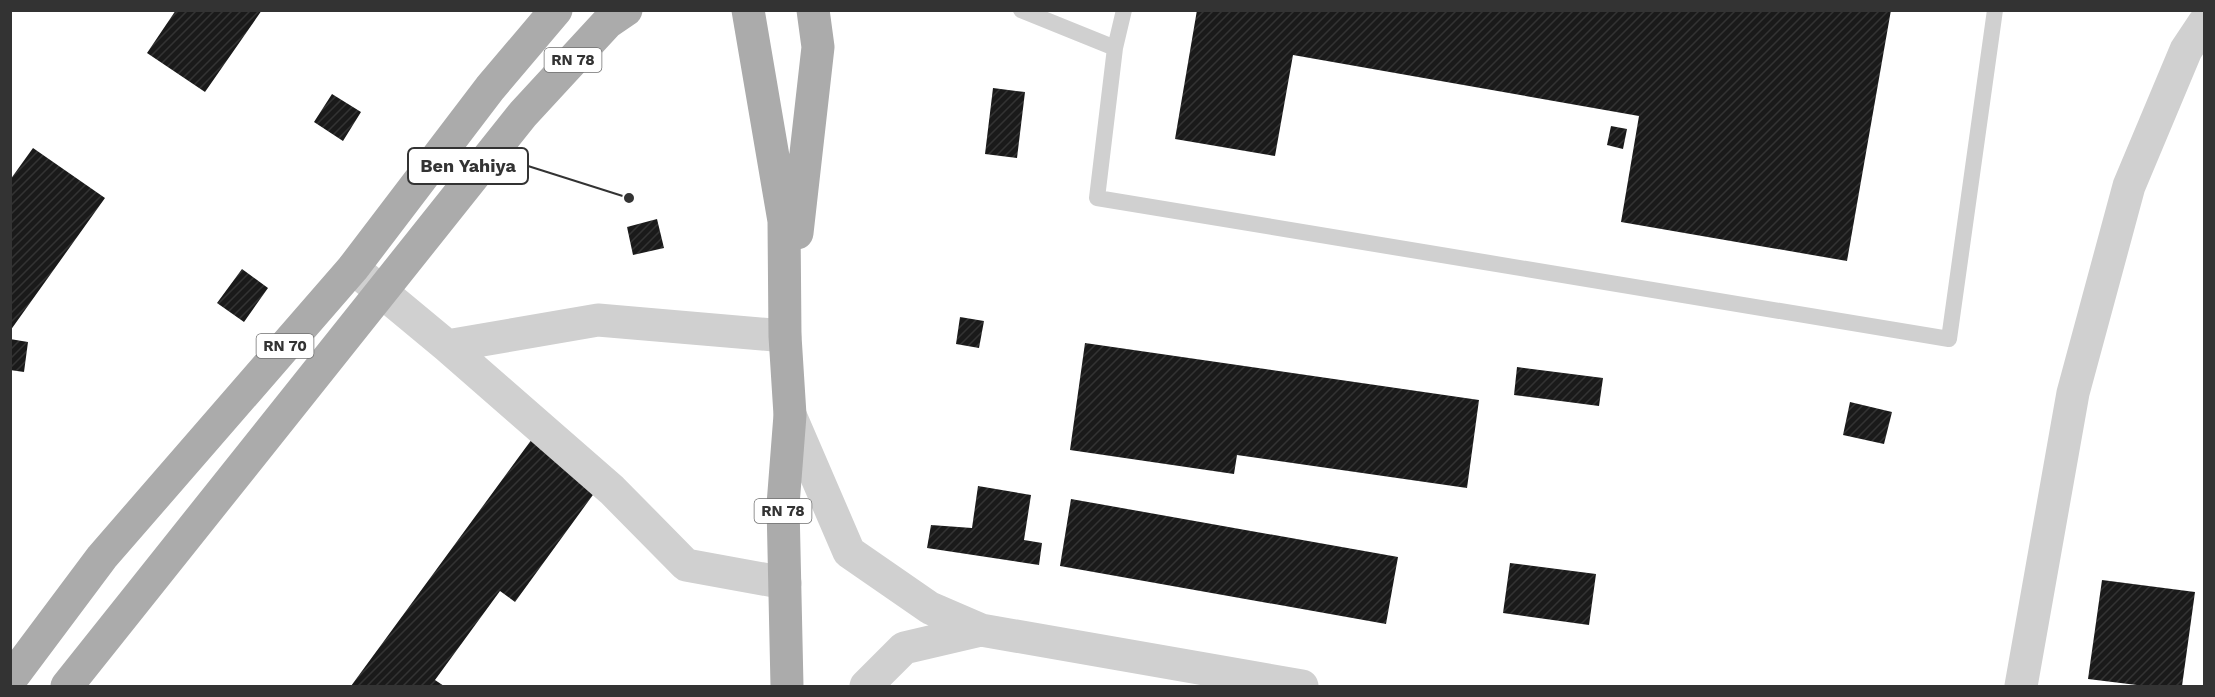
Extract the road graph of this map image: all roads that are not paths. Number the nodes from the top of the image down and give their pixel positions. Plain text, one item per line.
1 (556, 10) edge
2 (626, 10) edge
3 (748, 10) edge
4 (813, 10) edge
5 (1021, 10) edge
6 (1124, 10) edge
7 (1995, 10) edge
8 (2205, 23) edge
9 (1115, 48) junction
10 (523, 114) joint
11 (353, 268) junction
12 (381, 290) junction
13 (785, 336) junction
14 (447, 346) junction
15 (790, 415) junction
16 (785, 583) junction
17 (981, 630) junction
18 (10, 680) edge
19 (67, 687) edge
20 (787, 687) edge
21 (866, 687) edge
22 (1302, 687) edge
23 (2021, 687) edge

1 - 11 main road, RN 70
2 - 10 main road, RN 78
3 - 13 main road, RN 78
4 - 13 main road, RN 78
5 - 9 lane
6 - 9 lane
7 - 9 lane
8 - 23 street
10 - 12 main road, RN 70
11 - 12 street
11 - 18 main road, RN 70
12 - 14 street
12 - 19 main road, RN 70
13 - 14 street
13 - 15 main road, RN 78
14 - 16 street
15 - 16 main road, RN 78
15 - 17 street
16 - 20 main road, RN 78
17 - 21 street
17 - 22 street

